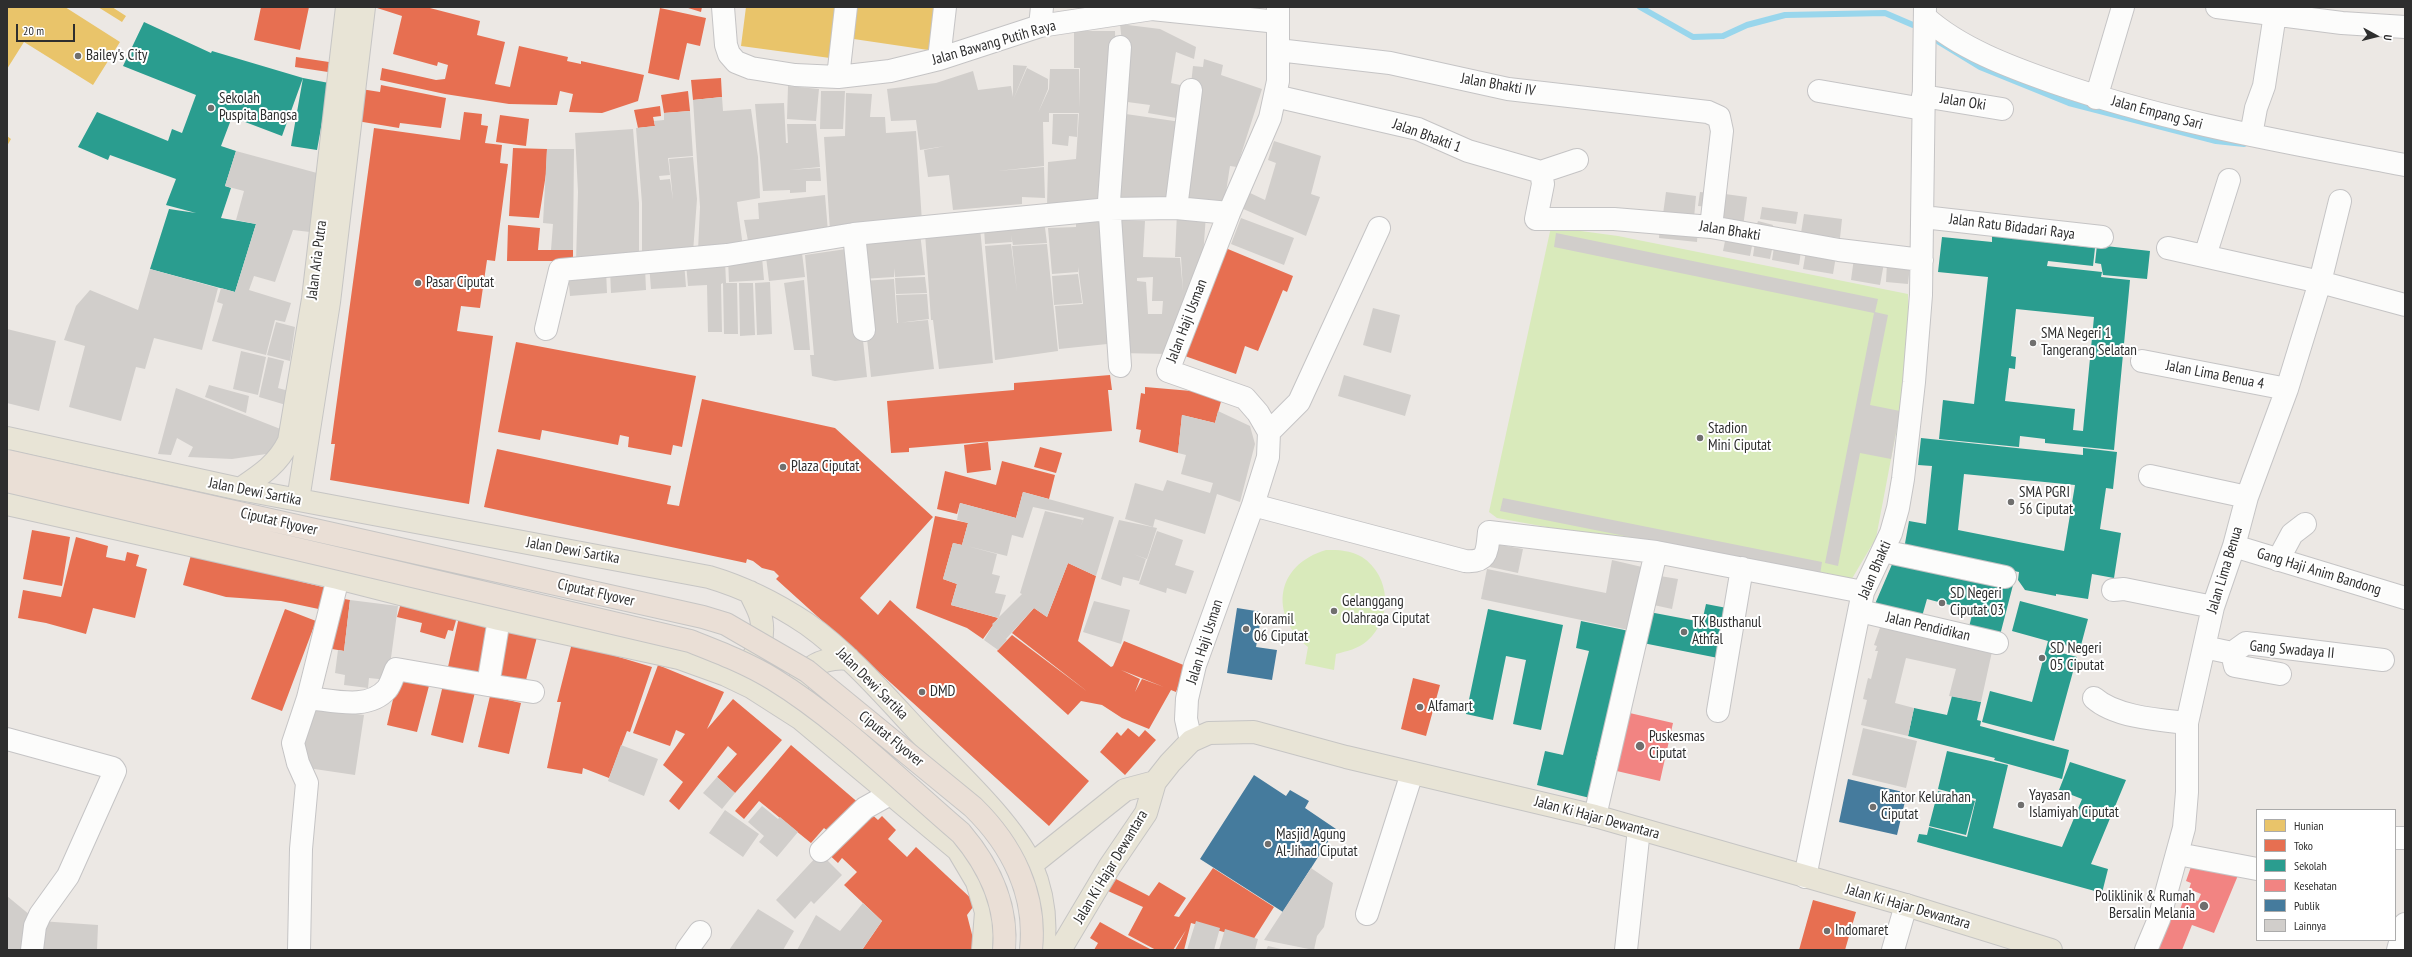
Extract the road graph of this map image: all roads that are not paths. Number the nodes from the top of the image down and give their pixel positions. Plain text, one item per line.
1 (348, 7) edge
2 (364, 7) edge
3 (723, 7) edge
4 (846, 7) edge
5 (945, 7) edge
6 (2123, 7) edge
7 (1152, 8) edge
8 (2228, 8) edge
9 (1925, 12) edge
10 (2275, 14) junction
11 (1278, 15) edge
12 (1041, 16) edge
13 (2405, 27) edge
14 (1120, 47) dead end
15 (1278, 50) junction
16 (939, 59) junction
17 (838, 77) junction
18 (1191, 90) dead end
19 (1819, 90) dead end
20 (1275, 96) junction
21 (2096, 98) junction
22 (1923, 103) junction
23 (2002, 109) dead end
24 (2251, 136) junction
25 (1578, 160) dead end
26 (2405, 165) edge
27 (1541, 172) junction
28 (2229, 180) dead end
29 (2340, 201) dead end
30 (1176, 208) junction
31 (1109, 209) junction
32 (1229, 213) junction
33 (1923, 217) junction
34 (1710, 227) junction
35 (1379, 228) dead end
36 (854, 234) junction
37 (2102, 237) dead end
38 (2168, 248) dead end
39 (2205, 256) junction
40 (1922, 260) junction
41 (2320, 282) junction
42 (321, 300) junction
43 (2405, 305) edge
44 (546, 329) dead end
45 (864, 330) dead end
46 (2142, 361) dead end
47 (1120, 366) dead end
48 (2287, 389) junction
49 (1269, 432) junction
50 (7, 438) edge
51 (7, 461) edge
52 (2150, 476) dead end
53 (7, 481) edge
54 (240, 489) junction
55 (2247, 497) junction
56 (298, 500) junction
57 (7, 504) edge
58 (1253, 505) junction
59 (2306, 524) dead end
60 (2234, 546) junction
61 (1883, 551) junction
62 (1656, 552) junction
63 (2278, 560) junction
64 (1742, 568) junction
65 (2005, 577) dead end
66 (338, 578) junction
67 (2113, 590) dead end
68 (750, 592) junction
69 (2405, 598) edge
70 (1861, 602) junction
71 (2213, 607) junction
72 (499, 619) junction
73 (1997, 643) dead end
74 (2204, 647) junction
75 (2232, 653) junction
76 (849, 659) junction
77 (2383, 660) dead end
78 (2280, 674) dead end
79 (726, 675) junction
80 (488, 685) junction
81 (533, 692) dead end
82 (308, 698) junction
83 (2094, 698) dead end
84 (1718, 711) dead end
85 (801, 719) junction
86 (2187, 723) junction
87 (7, 739) edge
88 (1190, 742) junction
89 (1412, 773) junction
90 (1155, 782) junction
91 (890, 794) junction
92 (1595, 816) junction
93 (1639, 829) junction
94 (821, 851) dead end
95 (2178, 854) junction
96 (1031, 865) junction
97 (2256, 869) edge
98 (1805, 877) junction
99 (1906, 905) junction
100 (1367, 914) dead end
101 (2405, 924) edge
102 (700, 932) dead end
103 (32, 950) edge
104 (299, 950) edge
105 (687, 950) edge
106 (984, 950) edge
107 (1004, 950) edge
108 (1031, 950) edge
109 (1043, 950) edge
110 (1060, 950) edge
111 (1626, 950) edge
112 (1893, 950) edge
113 (2051, 950) edge
114 (2146, 950) edge
115 (2398, 950) edge

1 - 42 main road, Jalan Aria Putra
2 - 42 main road, Jalan Aria Putra
3 - 17 street, Jalan Bawang Putih Raya
4 - 17 street
5 - 16 street
6 - 21 street
7 - 11 street, Jalan Bawang Putih Raya
7 - 12 street, Jalan Bawang Putih Raya
8 - 10 street
9 - 21 street, Jalan Empang Sari
9 - 22 street, Jalan Bhakti
10 - 13 street
10 - 24 street
11 - 15 street, Jalan Haji Usman
12 - 16 street, Jalan Bawang Putih Raya
14 - 31 street
15 - 20 street, Jalan Haji Usman
15 - 34 street, Jalan Bhakti IV
16 - 17 street, Jalan Bawang Putih Raya
18 - 30 street
19 - 22 street, Jalan Oki
20 - 27 street, Jalan Bhakti 1
20 - 32 street, Jalan Haji Usman
21 - 24 street, Jalan Empang Sari
22 - 23 street, Jalan Oki
22 - 33 street, Jalan Bhakti
24 - 26 street, Jalan Empang Sari
25 - 27 street
27 - 34 street, Jalan Bhakti
28 - 39 street
29 - 41 street, Jalan Lima Benua
30 - 31 street
30 - 32 street
31 - 36 street
31 - 47 street
32 - 49 street, Jalan Haji Usman
33 - 37 street, Jalan Ratu Bidadari Raya
33 - 40 street, Jalan Bhakti
34 - 40 street, Jalan Bhakti
35 - 49 street
36 - 44 street
36 - 45 street
38 - 39 street
39 - 41 street
40 - 61 street, Jalan Bhakti
41 - 43 street
41 - 48 street, Jalan Lima Benua
42 - 54 main road, Jalan Aria Putra
42 - 56 main road, Jalan Aria Putra
46 - 48 street, Jalan Lima Benua 4
48 - 55 street, Jalan Lima Benua
49 - 58 street, Jalan Haji Usman
50 - 54 main road, Jalan Dewi Sartika
51 - 108 highway, Ciputat Flyover, bridge
52 - 55 street
53 - 107 highway, Ciputat Flyover, bridge
54 - 56 main road, Jalan Dewi Sartika
55 - 60 street, Jalan Lima Benua
56 - 68 main road, Jalan Dewi Sartika
57 - 66 main road
58 - 62 street, Jalan Pendidikan
58 - 88 street, Jalan Haji Usman
59 - 63 street
60 - 63 street, Gang Haji Anim Bandong
60 - 71 street, Jalan Lima Benua
61 - 65 street
61 - 70 street, Jalan Bhakti
62 - 64 street, Jalan Pendidikan
62 - 92 street
63 - 69 street, Gang Haji Anim Bandong
64 - 70 street, Jalan Pendidikan
64 - 84 street
66 - 72 main road
66 - 82 street
67 - 71 street
68 - 76 main road, Jalan Dewi Sartika
68 - 79 main road
70 - 73 street, Jalan Pendidikan
70 - 98 street, Jalan Bhakti
71 - 74 street, Jalan Lima Benua
72 - 79 main road
72 - 80 street
74 - 75 street, Gang Swadaya II
74 - 86 street, Jalan Lima Benua
75 - 77 street, Gang Swadaya II
75 - 78 street
76 - 85 main road
76 - 96 main road, Jalan Dewi Sartika
79 - 85 main road
80 - 81 street
80 - 82 street
82 - 104 street
83 - 86 street
85 - 91 main road
86 - 95 street, Jalan Lima Benua
87 - 103 street
88 - 89 main road, Jalan Ki Hajar Dewantara
88 - 90 main road, Jalan Ki Hajar Dewantara
89 - 92 main road, Jalan Ki Hajar Dewantara
89 - 100 street
90 - 96 main road, Jalan Ki Hajar Dewantara
90 - 110 main road, Jalan Ki Hajar Dewantara
91 - 94 street
91 - 106 main road
92 - 93 main road, Jalan Ki Hajar Dewantara
93 - 98 main road, Jalan Ki Hajar Dewantara
93 - 111 street
95 - 97 street
95 - 114 street, Jalan Lima Benua
96 - 109 main road, Jalan Dewi Sartika
98 - 99 main road, Jalan Ki Hajar Dewantara
99 - 112 street
99 - 113 main road, Jalan Ki Hajar Dewantara
101 - 115 street
102 - 105 street

